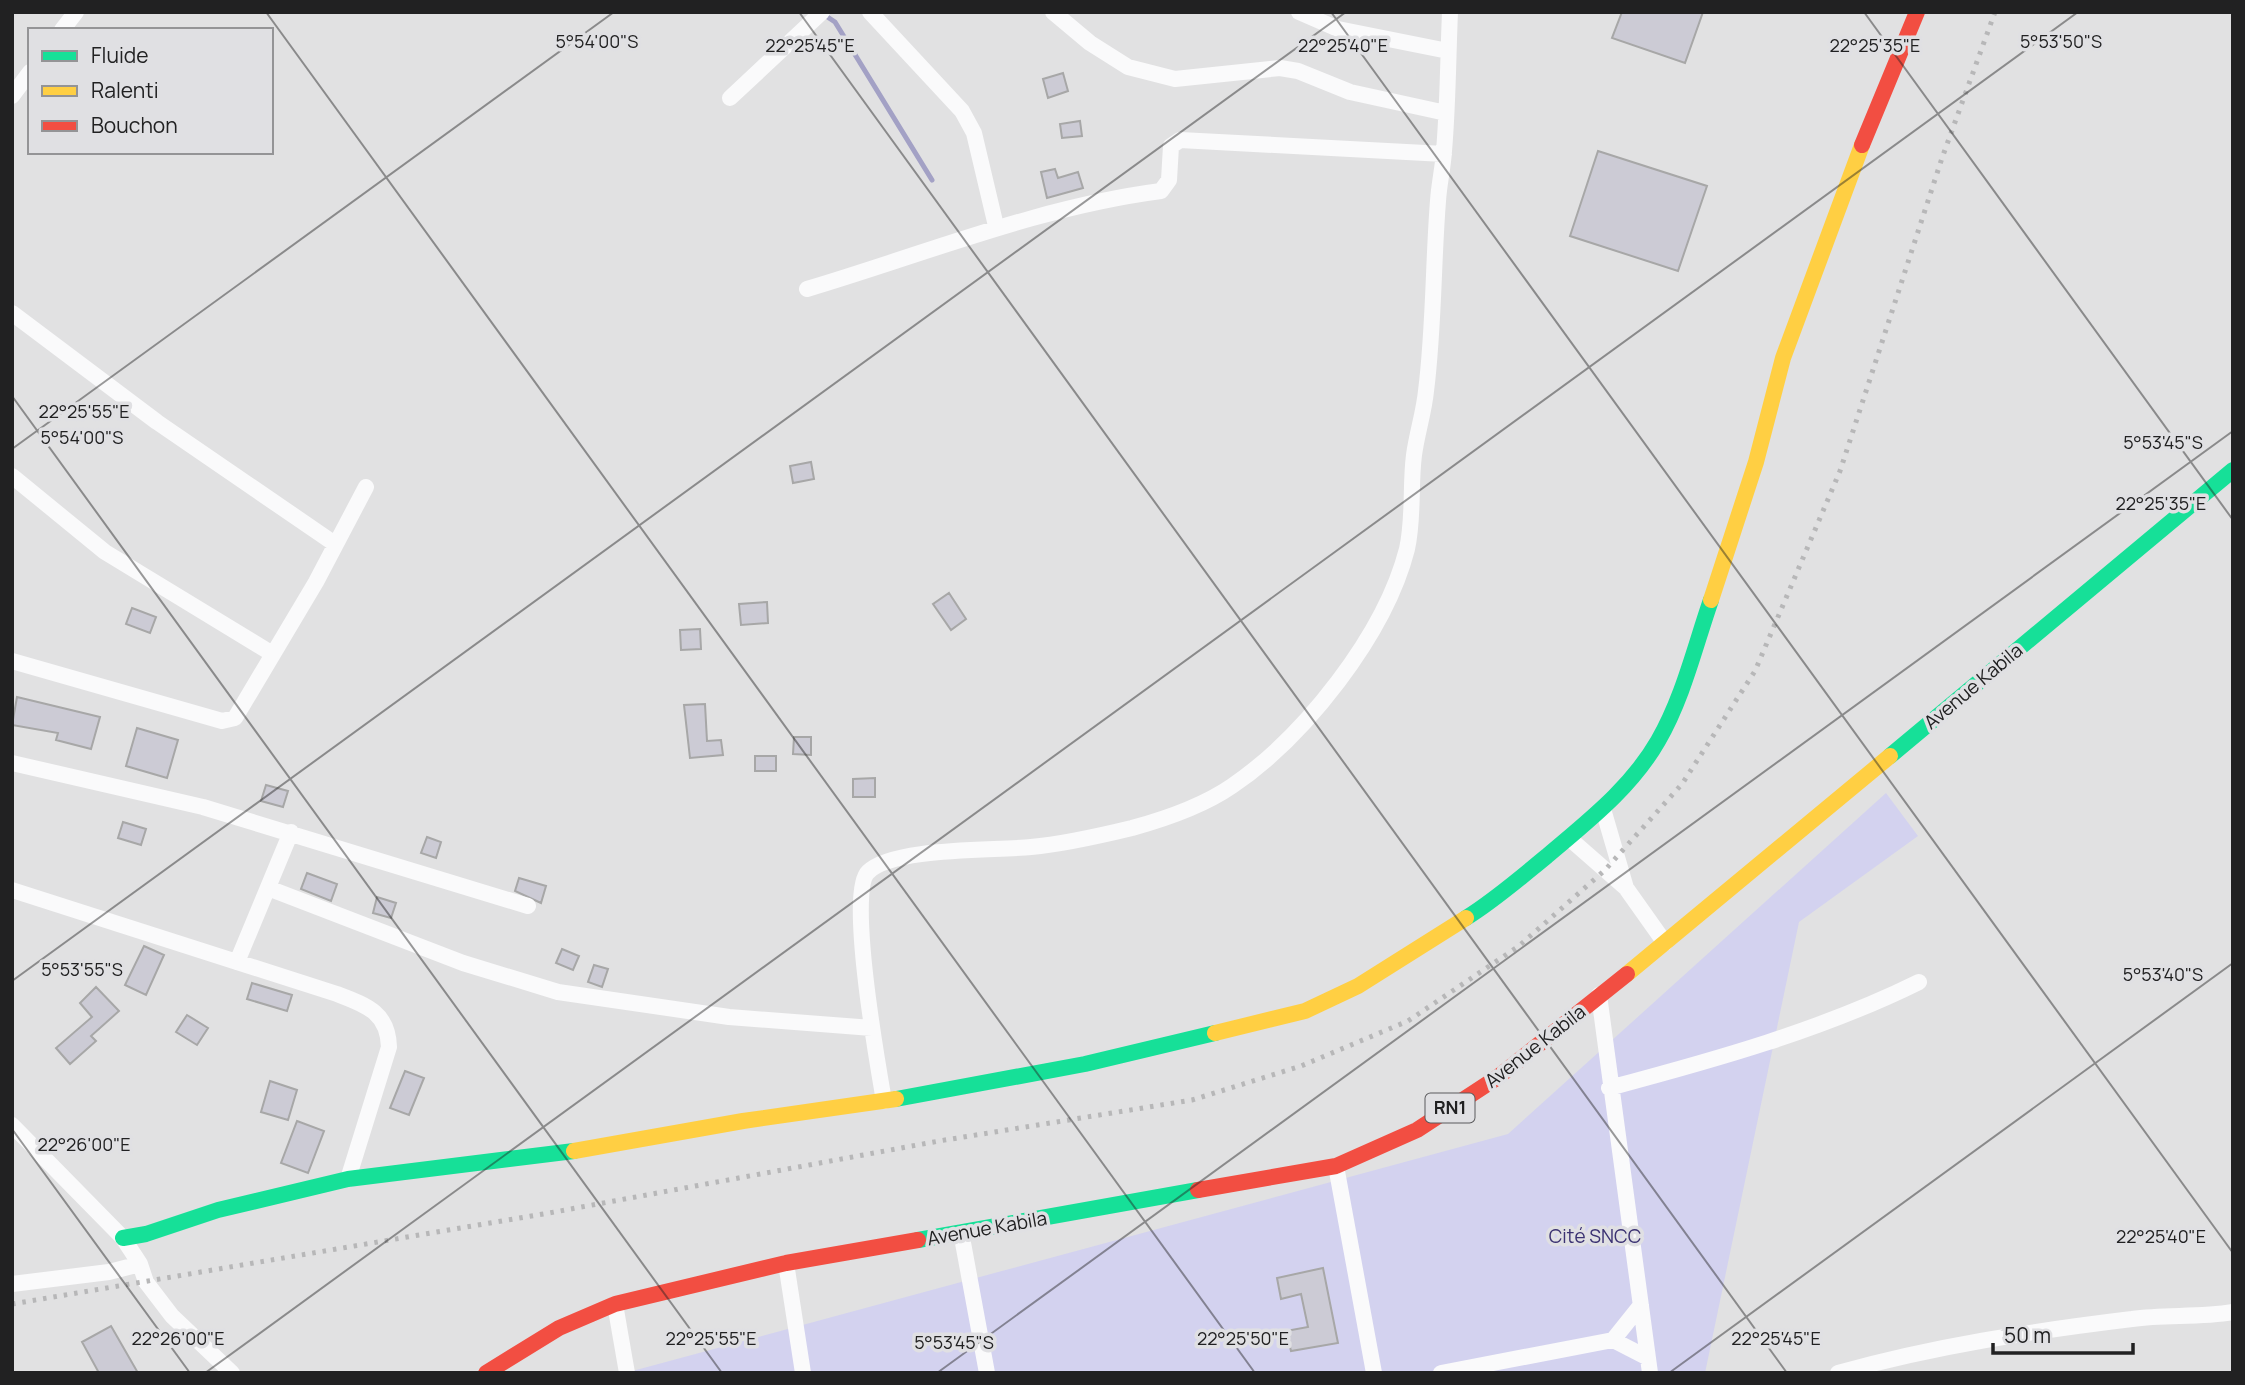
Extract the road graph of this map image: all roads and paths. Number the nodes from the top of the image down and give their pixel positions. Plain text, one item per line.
1 (76, 12) edge
2 (822, 12) edge
3 (870, 12) edge
4 (1053, 12) edge
5 (1299, 12) edge
6 (1450, 12) edge
7 (1917, 12) edge
8 (64, 28) edge
9 (1448, 51) junction
10 (28, 75) edge
11 (12, 96) edge
12 (730, 98) dead end
13 (1446, 113) junction
14 (1444, 154) junction
15 (996, 226) junction
16 (807, 289) dead end
17 (12, 313) edge
18 (2233, 470) edge
19 (12, 476) edge
20 (366, 487) dead end
21 (335, 544) junction
22 (271, 653) junction
23 (12, 661) edge
24 (12, 763) edge
25 (1603, 809) junction
26 (291, 832) junction
27 (1570, 839) junction
28 (268, 888) junction
29 (1626, 888) junction
30 (12, 890) edge
31 (528, 906) dead end
32 (1664, 943) junction
33 (237, 962) junction
34 (1919, 982) dead end
35 (1599, 995) junction
36 (872, 1028) junction
37 (1609, 1088) junction
38 (884, 1101) junction
39 (12, 1125) edge
40 (1336, 1166) junction
41 (348, 1179) junction
42 (961, 1232) junction
43 (123, 1238) junction
44 (786, 1263) junction
45 (140, 1264) junction
46 (12, 1284) edge
47 (615, 1304) junction
48 (1641, 1305) junction
49 (2233, 1312) edge
50 (1613, 1340) junction
51 (1649, 1365) edge
52 (226, 1371) edge
53 (486, 1373) edge
54 (627, 1373) edge
55 (803, 1373) edge
56 (987, 1373) edge
57 (1374, 1373) edge
58 (1441, 1373) edge
59 (1838, 1373) edge

1 - 8 street
2 - 12 street
3 - 15 street
4 - 13 street
5 - 9 street
6 - 9 street
7 - 25 main road
9 - 13 street
10 - 11 street
13 - 14 street
14 - 15 street
14 - 36 street
15 - 16 street
17 - 21 street
18 - 32 main road, Avenue Kabila / RN1
19 - 22 street
20 - 21 street
21 - 22 street
22 - 23 street
24 - 26 street
25 - 27 main road
25 - 29 street
26 - 28 street
26 - 31 street
27 - 29 street
27 - 38 main road
28 - 33 street
28 - 36 street
29 - 32 street
30 - 33 street
32 - 35 main road, Avenue Kabila / RN1
33 - 41 street
34 - 37 street
35 - 37 street
35 - 40 main road, Avenue Kabila / RN1
36 - 38 street
37 - 48 street
38 - 41 main road
39 - 43 street
40 - 42 main road, Avenue Kabila / RN1
40 - 57 street
41 - 43 main road
42 - 44 main road, Avenue Kabila / RN1
42 - 56 street
43 - 45 street
44 - 47 main road, Avenue Kabila / RN1
44 - 55 street
45 - 46 street
45 - 52 street
47 - 53 main road, Avenue Kabila / RN1
47 - 54 street
48 - 50 street
48 - 51 street
49 - 59 street
50 - 51 street
50 - 58 street

